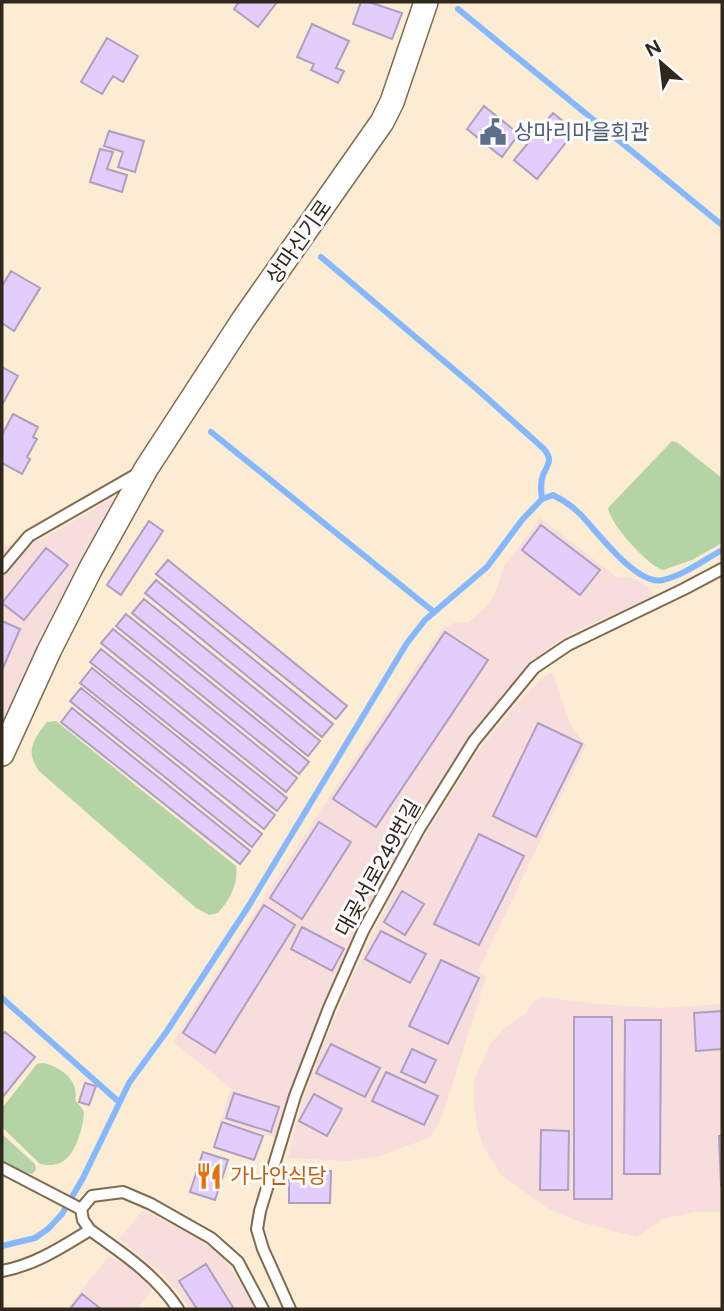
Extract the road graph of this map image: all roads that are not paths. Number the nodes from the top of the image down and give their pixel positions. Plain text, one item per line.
1 (426, 2) edge
2 (146, 469) junction
3 (2, 568) edge
4 (722, 569) edge
5 (2, 754) edge
6 (2, 1168) edge
7 (78, 1207) junction
8 (90, 1230) junction
9 (2, 1270) edge
10 (178, 1309) edge
11 (263, 1309) edge
12 (290, 1309) edge

1 - 2 street, 상마신기로
2 - 3 lane, 상마신기로
2 - 5 street, 상마신기로
4 - 12 lane, 대곶서로249번길
6 - 7 lane
7 - 8 lane
7 - 11 lane
8 - 9 lane
8 - 10 lane

